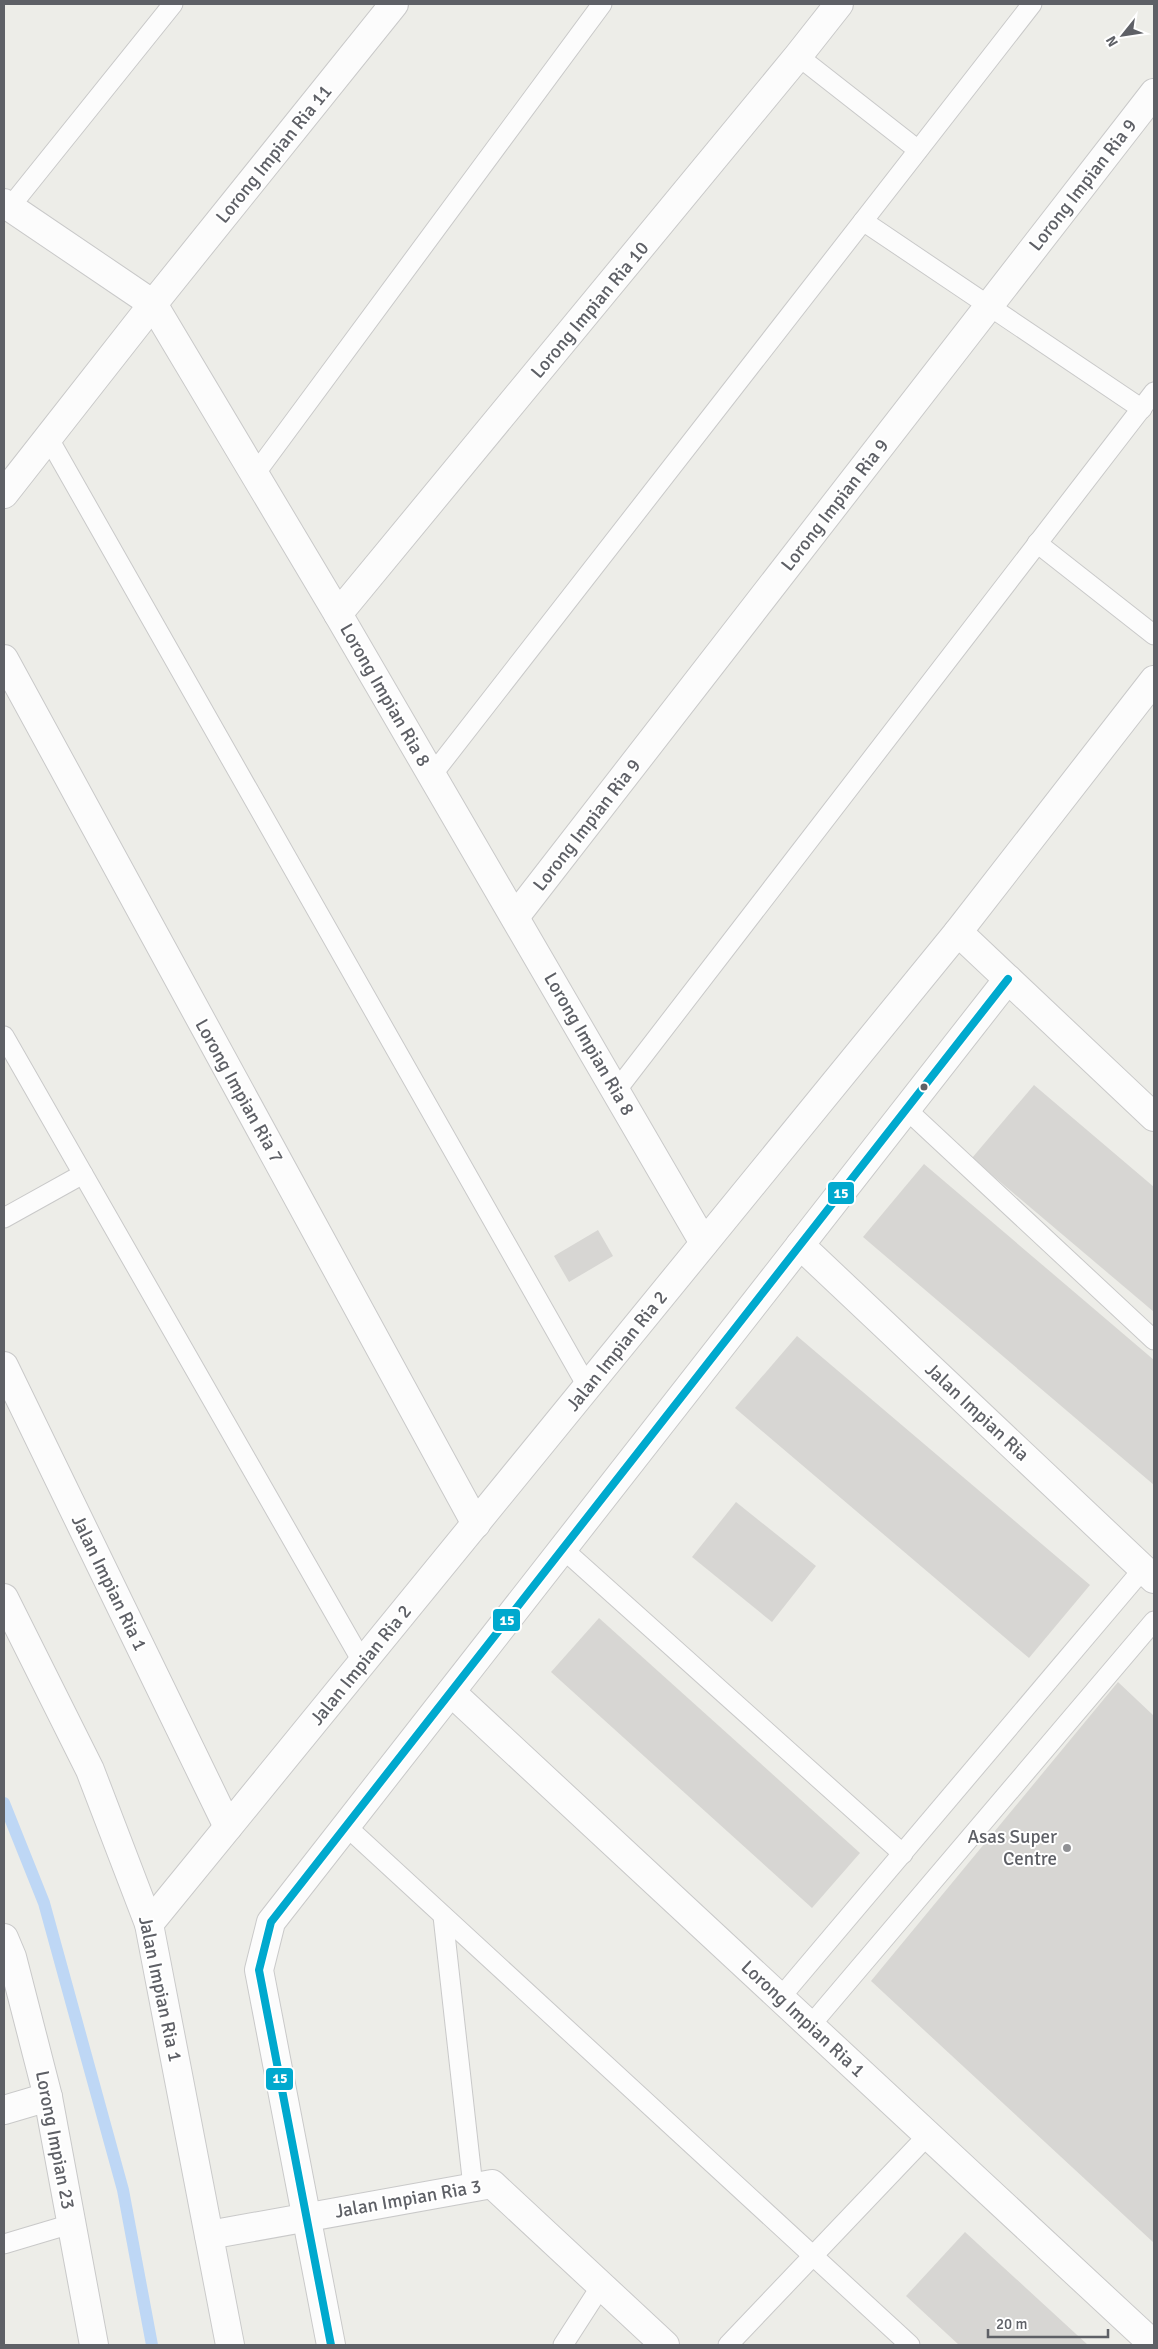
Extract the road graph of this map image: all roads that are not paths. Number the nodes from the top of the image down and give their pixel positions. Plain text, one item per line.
1 (173, 4) edge
2 (394, 4) edge
3 (602, 4) edge
4 (839, 4) edge
5 (1032, 4) edge
6 (798, 56) junction
7 (1154, 93) edge
8 (918, 150) junction
9 (7, 205) edge
10 (863, 221) junction
11 (153, 304) junction
12 (990, 305) junction
13 (1154, 392) edge
14 (1142, 409) junction
15 (49, 438) junction
16 (255, 474) junction
17 (4, 494) edge
18 (1038, 544) junction
19 (338, 614) junction
20 (1154, 635) edge
21 (4, 658) edge
22 (1154, 680) edge
23 (432, 775) junction
24 (515, 917) junction
25 (958, 932) junction
26 (1008, 979) junction
27 (4, 1036) edge
28 (616, 1091) junction
29 (906, 1109) junction
30 (1154, 1117) edge
31 (83, 1174) junction
32 (4, 1218) edge
33 (704, 1243) junction
34 (800, 1245) junction
35 (1154, 1340) edge
36 (4, 1366) edge
37 (587, 1386) junction
38 (476, 1524) junction
39 (563, 1549) junction
40 (1149, 1574) edge
41 (4, 1598) edge
42 (1154, 1621) edge
43 (363, 1663) junction
44 (451, 1692) junction
45 (346, 1826) junction
46 (228, 1827) junction
47 (903, 1854) junction
48 (443, 1916) junction
49 (149, 1924) junction
50 (7, 1952) edge
51 (780, 1998) junction
52 (810, 2026) junction
53 (48, 2097) junction
54 (4, 2110) edge
55 (928, 2135) junction
56 (473, 2187) junction
57 (308, 2217) junction
58 (72, 2224) junction
59 (209, 2235) junction
60 (4, 2244) edge
61 (813, 2255) junction
62 (601, 2286) junction
63 (94, 2345) edge
64 (230, 2345) edge
65 (331, 2345) edge
66 (563, 2345) edge
67 (666, 2345) edge
68 (728, 2345) edge
69 (910, 2345) edge
70 (1154, 2345) edge

1 - 9 lane
2 - 11 street, Lorong Impian Ria 11
3 - 16 lane
4 - 6 street, Lorong Impian Ria 10
5 - 8 lane
6 - 8 lane
6 - 19 street, Lorong Impian Ria 10
7 - 12 street, Lorong Impian Ria 9
8 - 10 lane
9 - 11 street, Lorong Impian Ria 8
10 - 12 lane
10 - 23 lane
11 - 15 street, Lorong Impian Ria 11
11 - 16 street, Lorong Impian Ria 8
12 - 14 lane
12 - 24 street, Lorong Impian Ria 9
13 - 14 lane
14 - 18 lane
15 - 17 street, Lorong Impian Ria 11
15 - 37 lane
16 - 19 street, Lorong Impian Ria 8
18 - 20 lane
18 - 28 lane
19 - 23 street, Lorong Impian Ria 8
21 - 38 street, Lorong Impian Ria 7
22 - 25 street, Jalan Impian Ria 2
23 - 24 street, Lorong Impian Ria 8
24 - 28 street, Lorong Impian Ria 8
25 - 26 street
25 - 33 street, Jalan Impian Ria 2
26 - 29 street
26 - 30 street
27 - 31 lane
28 - 33 street, Lorong Impian Ria 8
29 - 34 street
29 - 35 lane
31 - 32 lane
31 - 43 lane
33 - 37 street, Jalan Impian Ria 2
34 - 39 street
34 - 40 street, Jalan Impian Ria
36 - 46 street, Jalan Impian Ria 1
37 - 38 street, Jalan Impian Ria 2
38 - 43 street, Jalan Impian Ria 2
39 - 44 street
39 - 47 lane
40 - 47 lane
41 - 49 street, Jalan Impian Ria 1
42 - 52 lane
43 - 46 street, Jalan Impian Ria 2
44 - 45 street
44 - 51 street, Lorong Impian Ria 1
45 - 48 lane
45 - 57 street
46 - 49 street, Jalan Impian Ria 2
47 - 51 lane
48 - 56 lane
48 - 61 lane
49 - 59 street, Jalan Impian Ria 1
50 - 53 street, Lorong Impian 23
51 - 52 street, Lorong Impian Ria 1
52 - 55 street, Lorong Impian Ria 1
53 - 54 street
53 - 58 street, Lorong Impian 23
55 - 61 lane
55 - 70 street, Lorong Impian Ria 1
56 - 57 street, Jalan Impian Ria 3
56 - 62 street, Jalan Impian Ria 3
57 - 59 street, Jalan Impian Ria 3
57 - 65 street
58 - 60 lane
58 - 63 street, Lorong Impian 23
59 - 64 street, Jalan Impian Ria 1
61 - 68 lane
61 - 69 lane
62 - 66 lane
62 - 67 street, Jalan Impian Ria 3

